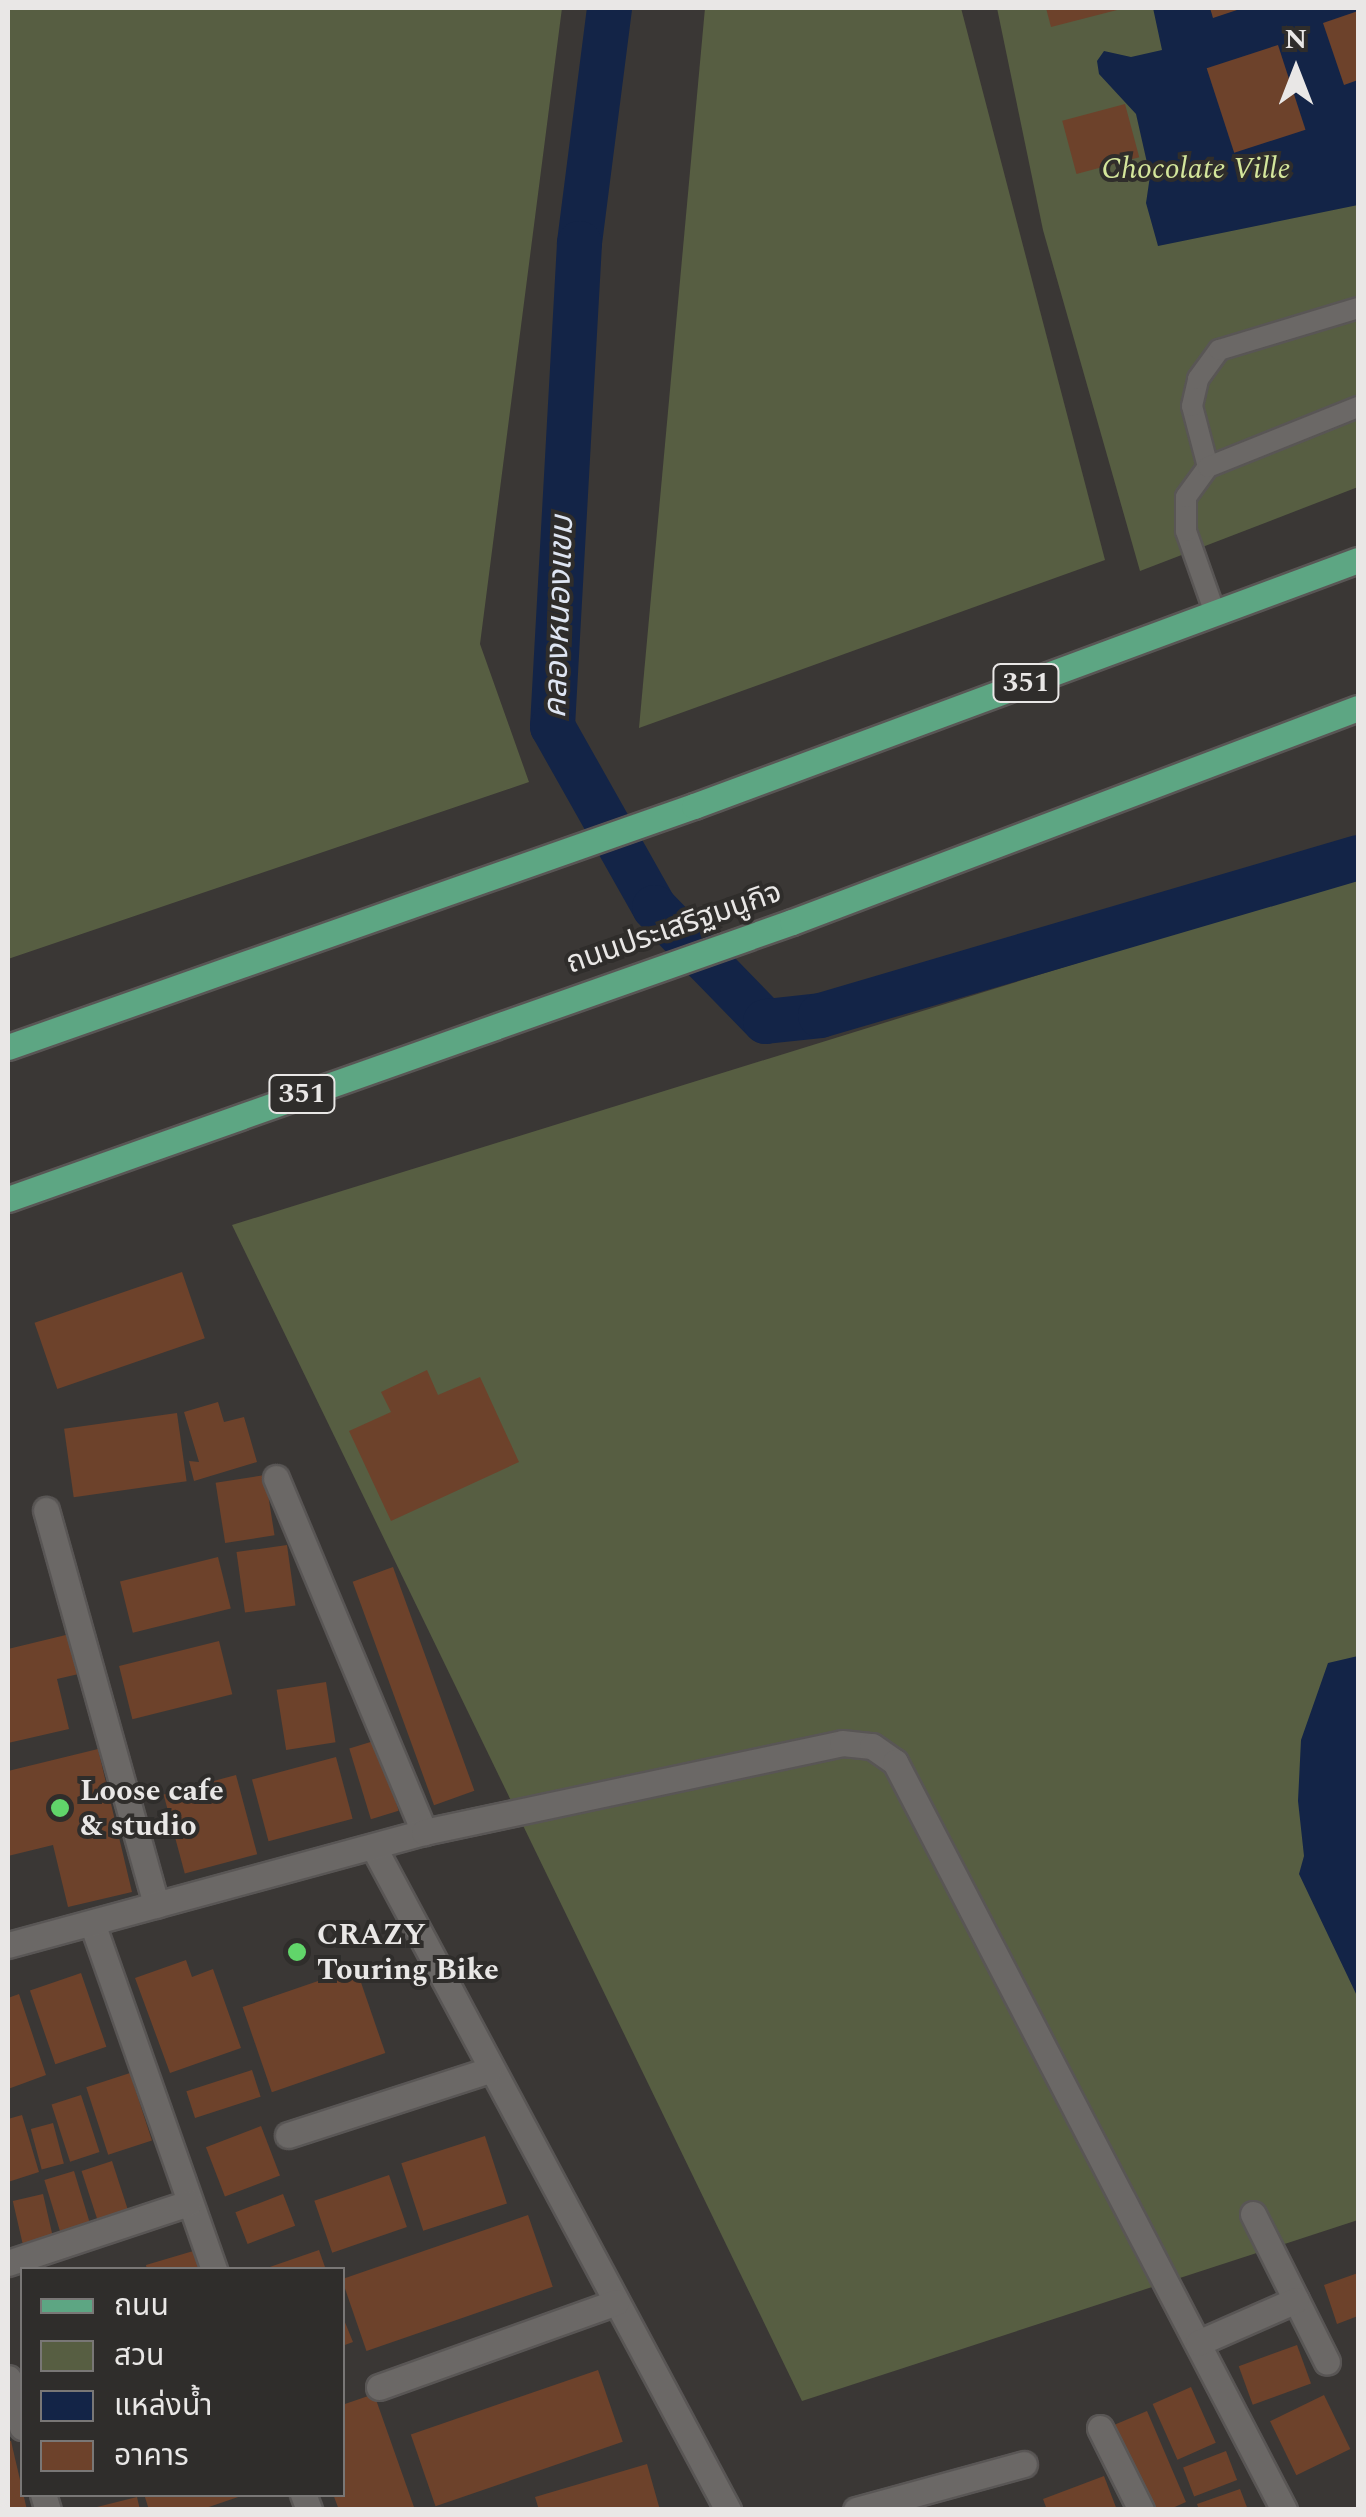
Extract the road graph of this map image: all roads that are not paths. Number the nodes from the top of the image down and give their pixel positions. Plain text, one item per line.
1 (1358, 308) edge
2 (1358, 407) edge
3 (1208, 468) junction
4 (1358, 560) edge
5 (1215, 613) junction
6 (1358, 708) edge
7 (8, 1047) edge
8 (8, 1200) edge
9 (276, 1478) dead end
10 (46, 1510) dead end
11 (424, 1832) junction
12 (374, 1848) junction
13 (156, 1904) junction
14 (92, 1923) junction
15 (8, 1945) edge
16 (489, 2070) junction
17 (288, 2135) dead end
18 (188, 2203) junction
19 (1253, 2214) dead end
20 (8, 2264) edge
21 (213, 2267) edge
22 (1296, 2300) junction
23 (616, 2302) junction
24 (1198, 2343) junction
25 (1327, 2362) dead end
26 (8, 2378) edge
27 (379, 2387) dead end
28 (20, 2420) edge
29 (1100, 2428) dead end
30 (1024, 2464) dead end
31 (728, 2510) edge
32 (856, 2510) edge
33 (1141, 2510) edge
34 (1284, 2510) edge

1 - 3 lane
2 - 3 lane
3 - 5 lane
4 - 5 main road, 351
5 - 7 main road, 351
6 - 8 main road, ถนนประเสริฐมนูกิจ / 351
9 - 11 street
10 - 13 street
11 - 12 street
11 - 24 street
12 - 13 street
12 - 16 street
13 - 14 street
14 - 15 street
14 - 18 street
16 - 17 street
16 - 23 street
18 - 20 street
18 - 21 street
19 - 22 street
22 - 24 street
22 - 25 street
23 - 27 street
23 - 31 street
24 - 34 street
26 - 28 street
29 - 33 street
30 - 32 street

